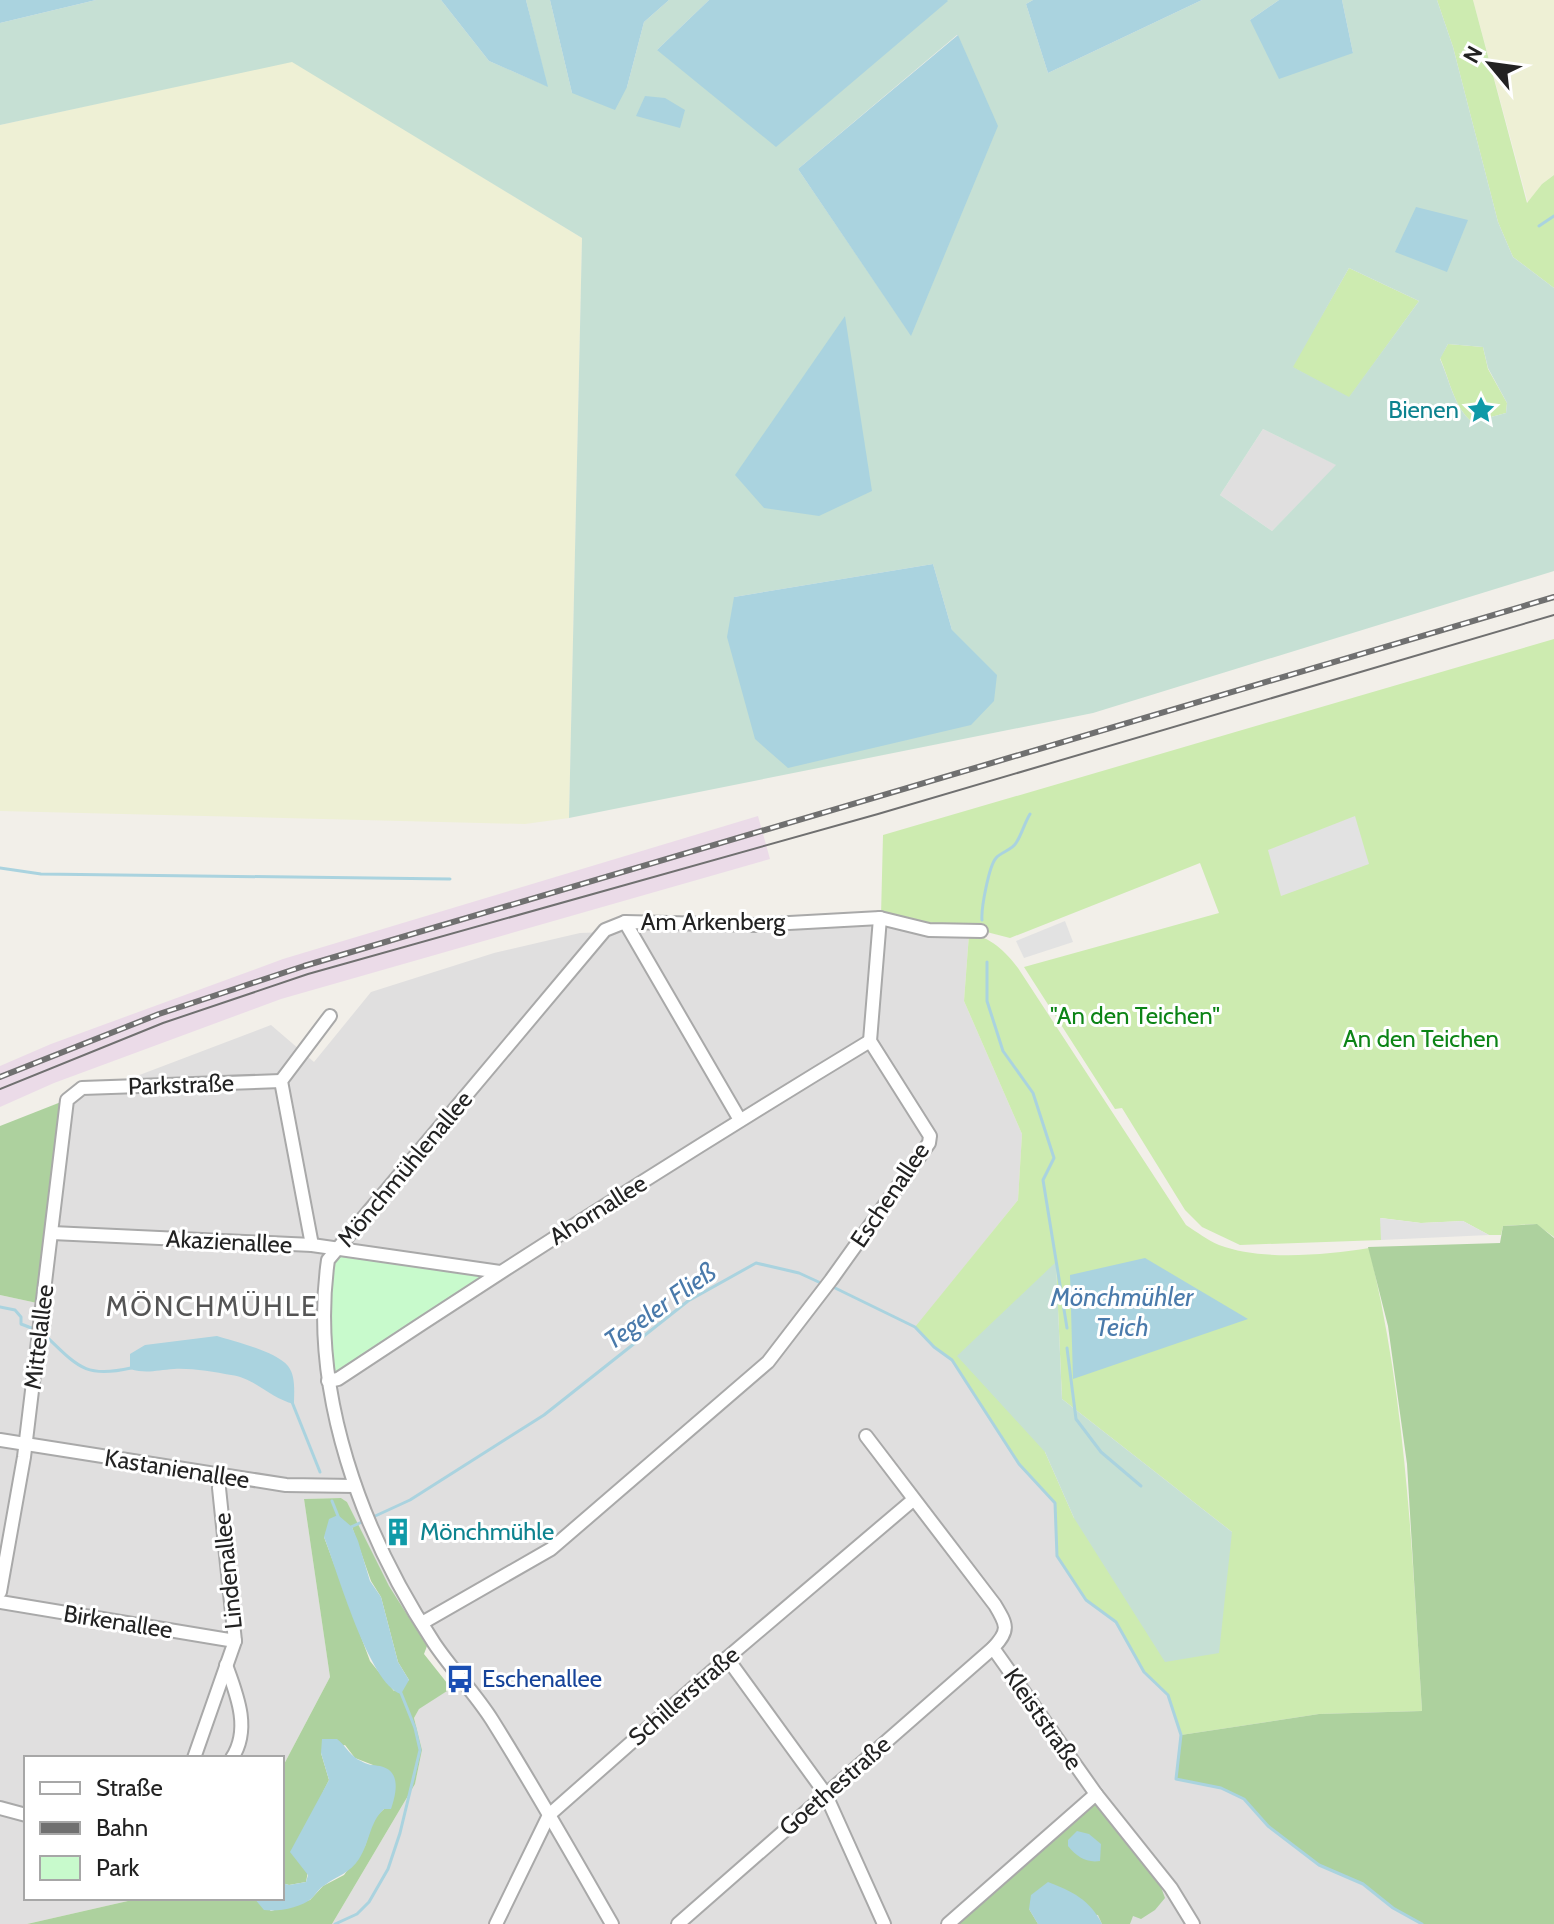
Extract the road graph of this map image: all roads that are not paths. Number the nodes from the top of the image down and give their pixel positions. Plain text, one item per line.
1 (880, 918) junction
2 (625, 922) junction
3 (981, 931) dead end
4 (330, 1016) dead end
5 (870, 1041) junction
6 (281, 1081) junction
7 (82, 1088) joint
8 (740, 1120) junction
9 (52, 1233) junction
10 (312, 1245) junction
11 (339, 1248) junction
12 (500, 1272) junction
13 (328, 1381) junction
14 (866, 1436) dead end
15 (0, 1440) edge
16 (26, 1444) junction
17 (220, 1477) junction
18 (355, 1486) junction
19 (913, 1500) junction
20 (0, 1592) edge
21 (0, 1602) edge
22 (422, 1623) junction
23 (235, 1641) junction
24 (993, 1648) junction
25 (727, 1658) junction
26 (226, 1665) junction
27 (195, 1756) edge
28 (233, 1756) edge
29 (825, 1793) junction
30 (1096, 1794) junction
31 (0, 1808) edge
32 (24, 1814) edge
33 (549, 1815) junction
34 (496, 1924) edge
35 (612, 1924) edge
36 (678, 1924) edge
37 (884, 1924) edge
38 (948, 1924) edge
39 (1193, 1924) edge

1 - 2 street, Am Arkenberg
1 - 3 street, Am Arkenberg
1 - 5 street
2 - 8 street, Am Arkenberg
2 - 11 street, Mönchmühlenallee
4 - 6 street
5 - 8 street, Ahornallee
5 - 22 street, Eschenallee
6 - 7 street, Parkstraße
6 - 10 street
7 - 9 street, Mittelallee
8 - 12 street, Ahornallee
9 - 10 street, Akazienallee
9 - 16 street, Mittelallee
10 - 11 street, Akazienallee
11 - 12 street, Akazienallee
11 - 13 street, Mönchmühlenallee
12 - 13 street, Ahornallee
13 - 18 street, Mönchmühlenallee
14 - 19 street, Kleiststraße
15 - 16 street, Kastanienallee
16 - 17 street, Kastanienallee
16 - 20 street, Mittelallee
17 - 18 street, Kastanienallee
17 - 23 street, Lindenallee
18 - 22 street, Mönchmühlenallee
19 - 24 street, Kleiststraße
19 - 25 street, Schillerstraße
21 - 23 street, Birkenallee
22 - 33 street, Mönchmühlenallee
23 - 26 street, Lindenallee
24 - 29 street, Goethestraße
24 - 30 street, Kleiststraße
25 - 29 street
25 - 33 street, Schillerstraße
26 - 27 street, Lindenallee
26 - 28 street, Lindenallee
29 - 36 street, Goethestraße
29 - 37 street
30 - 38 street
30 - 39 street, Kleiststraße
31 - 32 street
33 - 34 street, Schillerstraße
33 - 35 street, Mönchmühlenallee

